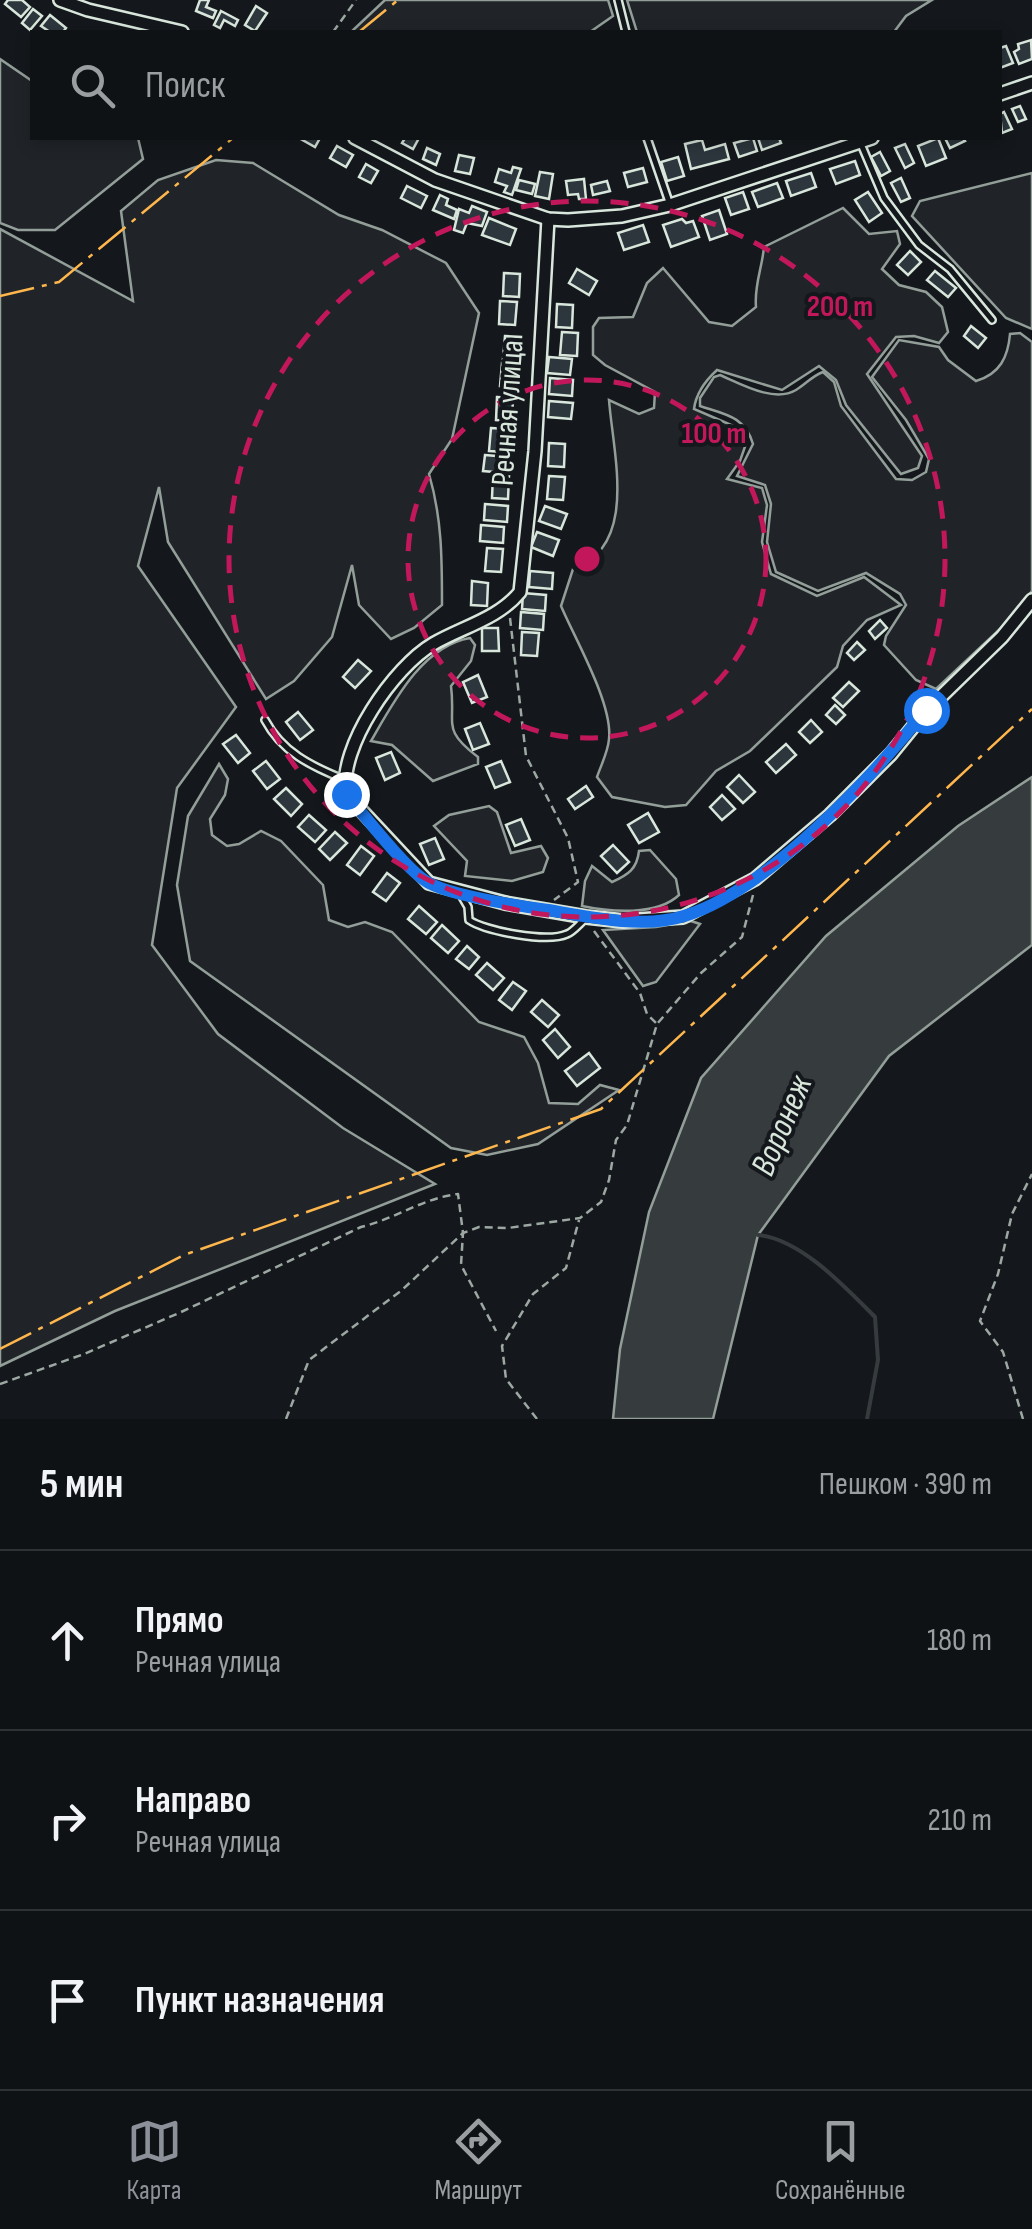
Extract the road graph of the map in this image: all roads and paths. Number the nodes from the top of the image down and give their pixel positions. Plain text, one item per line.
1 (60, 0) edge
2 (356, 0) edge
3 (618, 0) edge
4 (173, 30) edge
5 (334, 30) edge
6 (626, 30) edge
7 (1032, 83) edge
8 (1002, 93) edge
9 (359, 140) edge
10 (648, 140) edge
11 (866, 140) edge
12 (670, 204) junction
13 (548, 219) junction
14 (992, 320) dead end
15 (1032, 600) edge
16 (508, 606) junction
17 (265, 720) dead end
18 (343, 779) junction
19 (755, 879) junction
20 (460, 892) junction
21 (542, 910) junction
22 (586, 918) junction
23 (657, 1024) junction
24 (1032, 1174) edge
25 (580, 1218) junction
26 (463, 1234) junction
27 (496, 1331) dead end
28 (0, 1384) edge
29 (286, 1419) edge
30 (538, 1419) edge
31 (1023, 1419) edge

1 - 4 street
2 - 5 path
3 - 6 lane
7 - 8 street
9 - 13 street
10 - 12 lane
11 - 12 street
11 - 14 lane
12 - 13 street
13 - 16 street, Речная улица
15 - 19 street
16 - 18 street
16 - 21 path
17 - 18 lane
18 - 20 street
19 - 22 street
19 - 23 path
20 - 21 street
20 - 22 lane
21 - 22 street
22 - 23 path
23 - 25 path
24 - 31 path
25 - 26 path
25 - 30 path
26 - 27 path
26 - 28 path
26 - 29 path

